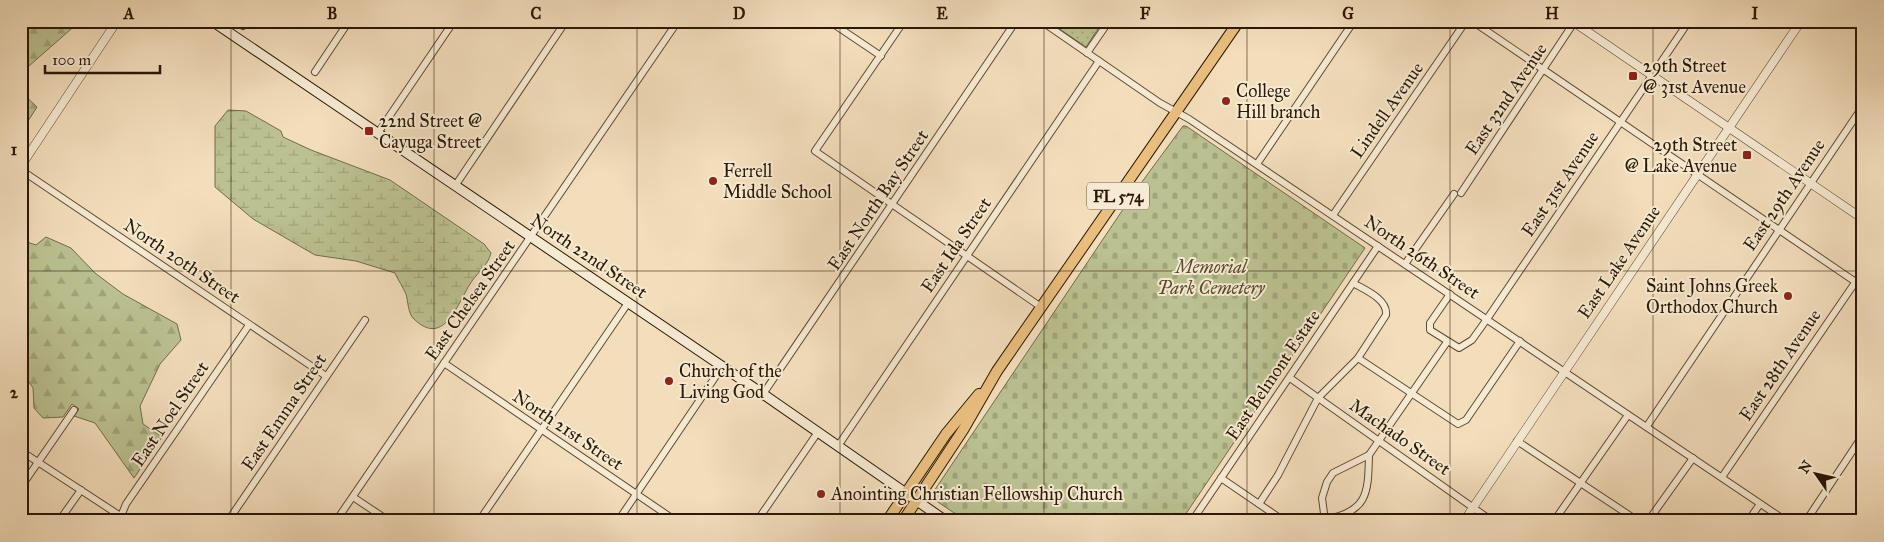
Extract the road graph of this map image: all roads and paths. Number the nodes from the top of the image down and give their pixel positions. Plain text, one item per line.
1 (117, 21) edge
2 (212, 21) edge
3 (348, 21) edge
4 (454, 21) edge
5 (566, 21) edge
6 (678, 21) edge
7 (828, 21) edge
8 (904, 21) edge
9 (1016, 21) edge
10 (1041, 21) edge
11 (1109, 21) edge
12 (1239, 21) edge
13 (1354, 21) edge
14 (1466, 21) edge
15 (1472, 21) edge
16 (1689, 21) edge
17 (1801, 21) edge
18 (1574, 22) edge
19 (1087, 53) junction
20 (881, 56) junction
21 (1099, 61) junction
22 (1545, 70) junction
23 (315, 72) dead end
24 (1652, 76) junction
25 (1863, 106) edge
26 (1177, 112) junction
27 (1620, 122) junction
28 (1728, 128) junction
29 (378, 133) junction
30 (1257, 164) junction
31 (21, 166) edge
32 (21, 170) edge
33 (1697, 174) junction
34 (1810, 183) junction
35 (455, 186) junction
36 (1461, 193) dead end
37 (1454, 194) dead end
38 (893, 205) junction
39 (1333, 215) junction
40 (1863, 219) edge
41 (1778, 230) junction
42 (532, 237) junction
43 (1378, 246) junction
44 (967, 256) junction
45 (1405, 264) junction
46 (1863, 270) edge
47 (1855, 282) junction
48 (1354, 283) junction
49 (1863, 287) edge
50 (1450, 294) junction
51 (628, 303) junction
52 (1042, 307) junction
53 (1487, 319) junction
54 (365, 320) dead end
55 (249, 325) junction
56 (1520, 341) junction
57 (1447, 342) junction
58 (1358, 358) junction
59 (444, 363) junction
60 (722, 367) junction
61 (1564, 370) junction
62 (997, 371) junction
63 (326, 376) junction
64 (1290, 378) junction
65 (1410, 393) junction
66 (763, 394) junction
67 (1318, 398) junction
68 (74, 410) dead end
69 (1628, 415) junction
70 (1647, 426) junction
71 (541, 429) junction
72 (818, 432) junction
73 (1863, 435) edge
74 (1378, 440) junction
75 (1517, 441) junction
76 (838, 446) junction
77 (21, 451) edge
78 (1369, 455) junction
79 (1693, 458) junction
80 (38, 462) junction
81 (1722, 477) junction
82 (1221, 478) junction
83 (1582, 483) junction
84 (21, 487) edge
85 (80, 490) junction
86 (636, 494) junction
87 (905, 494) junction
88 (353, 497) junction
89 (916, 501) junction
90 (1260, 504) junction
91 (1760, 504) junction
92 (1473, 507) junction
93 (119, 518) edge
94 (1326, 520) edge
95 (59, 521) edge
96 (128, 521) edge
97 (228, 521) edge
98 (336, 521) edge
99 (388, 521) edge
100 (479, 521) edge
101 (618, 521) edge
102 (676, 521) edge
103 (757, 521) edge
104 (887, 521) edge
105 (903, 521) edge
106 (946, 521) edge
107 (1192, 521) edge
108 (1284, 521) edge
109 (1464, 521) edge
110 (1492, 521) edge
111 (1554, 521) edge
112 (1638, 521) edge
113 (1648, 521) edge
114 (1748, 521) edge
115 (1786, 521) edge
116 (1806, 521) edge

1 - 31 street
2 - 29 main road, North 22nd Street
3 - 23 street
4 - 29 street
5 - 35 street
6 - 42 street, East Chelsea Street
7 - 20 street
8 - 20 street
9 - 38 street, East North Bay Street
10 - 19 street, North 26th Street
11 - 19 street
12 - 26 main road, FL 574
13 - 30 street
14 - 39 street, Lindell Avenue
15 - 22 street
16 - 24 street, East 31st Avenue
17 - 28 street, East Lake Avenue
18 - 22 street, East 32nd Avenue
18 - 24 street
19 - 21 street, North 26th Street
20 - 38 street
21 - 26 street, North 26th Street
21 - 44 street, East Ida Street
22 - 27 street
22 - 36 street, East 32nd Avenue
24 - 27 street, East 31st Avenue
24 - 28 street
25 - 34 street, East 29th Avenue
26 - 30 street, North 26th Street
26 - 52 main road, FL 574
27 - 33 street
27 - 53 street, East 31st Avenue
28 - 33 street, East Lake Avenue
28 - 34 street
29 - 35 main road, North 22nd Street
30 - 39 street, North 26th Street
32 - 55 street, North 20th Street
33 - 41 street
33 - 61 street, East Lake Avenue
34 - 40 street
34 - 41 street, East 29th Avenue
35 - 42 main road, North 22nd Street
37 - 45 street
38 - 44 street
38 - 66 street, East North Bay Street
39 - 43 street, North 26th Street
41 - 47 street
41 - 70 street, East 29th Avenue
42 - 51 main road, North 22nd Street
42 - 59 street, East Chelsea Street
43 - 45 street, North 26th Street
43 - 48 street, East Belmont Estate
44 - 52 street
44 - 76 street, East Ida Street
45 - 50 street, North 26th Street
46 - 47 street, East 28th Avenue
47 - 49 street
47 - 81 street, East 28th Avenue
48 - 58 street
48 - 64 street, East Belmont Estate
50 - 53 street, North 26th Street
50 - 57 street
51 - 60 main road, North 22nd Street
51 - 71 street
52 - 62 main road, FL 574
53 - 56 street, North 26th Street
53 - 57 street, East 31st Avenue
54 - 63 street, East Emma Street
55 - 63 street, North 20th Street
55 - 93 street, East Noel Street
56 - 61 street, North 26th Street
56 - 65 street
57 - 65 street
58 - 65 street
58 - 67 street
59 - 71 street, North 21st Street
59 - 88 street, East Chelsea Street
60 - 66 main road, North 22nd Street
60 - 86 street
61 - 69 street, North 26th Street
61 - 75 street, East Lake Avenue
62 - 87 main road, FL 574
62 - 89 main road, FL 574
63 - 97 street, East Emma Street
64 - 67 street, Machado Street
64 - 82 street, East Belmont Estate
65 - 74 street
66 - 72 main road, North 22nd Street
67 - 74 street, Machado Street
67 - 90 street
68 - 80 street
69 - 70 street, North 26th Street
69 - 83 street
70 - 79 street, North 26th Street
71 - 86 street, North 21st Street
71 - 100 street
72 - 76 main road, North 22nd Street
72 - 103 street
73 - 116 street
74 - 78 street
74 - 92 street, Machado Street
75 - 83 street
75 - 92 street, East Lake Avenue
76 - 87 main road, North 22nd Street
77 - 80 street
78 - 94 street
78 - 94 street
79 - 81 street, North 26th Street
79 - 113 street
80 - 84 street
80 - 85 street
81 - 91 street, North 26th Street
82 - 90 street
82 - 107 street, East Belmont Estate
83 - 111 street
83 - 112 street
85 - 93 street
85 - 95 street
86 - 101 street
86 - 102 street, North 21st Street
87 - 89 main road, North 22nd Street
87 - 104 main road, FL 574
88 - 98 street, East Chelsea Street
88 - 99 street
89 - 105 main road, FL 574
89 - 106 main road, North 22nd Street
90 - 108 street
91 - 114 street
91 - 115 street, North 26th Street
92 - 109 street, East Lake Avenue
92 - 110 street, Machado Street
93 - 96 street

